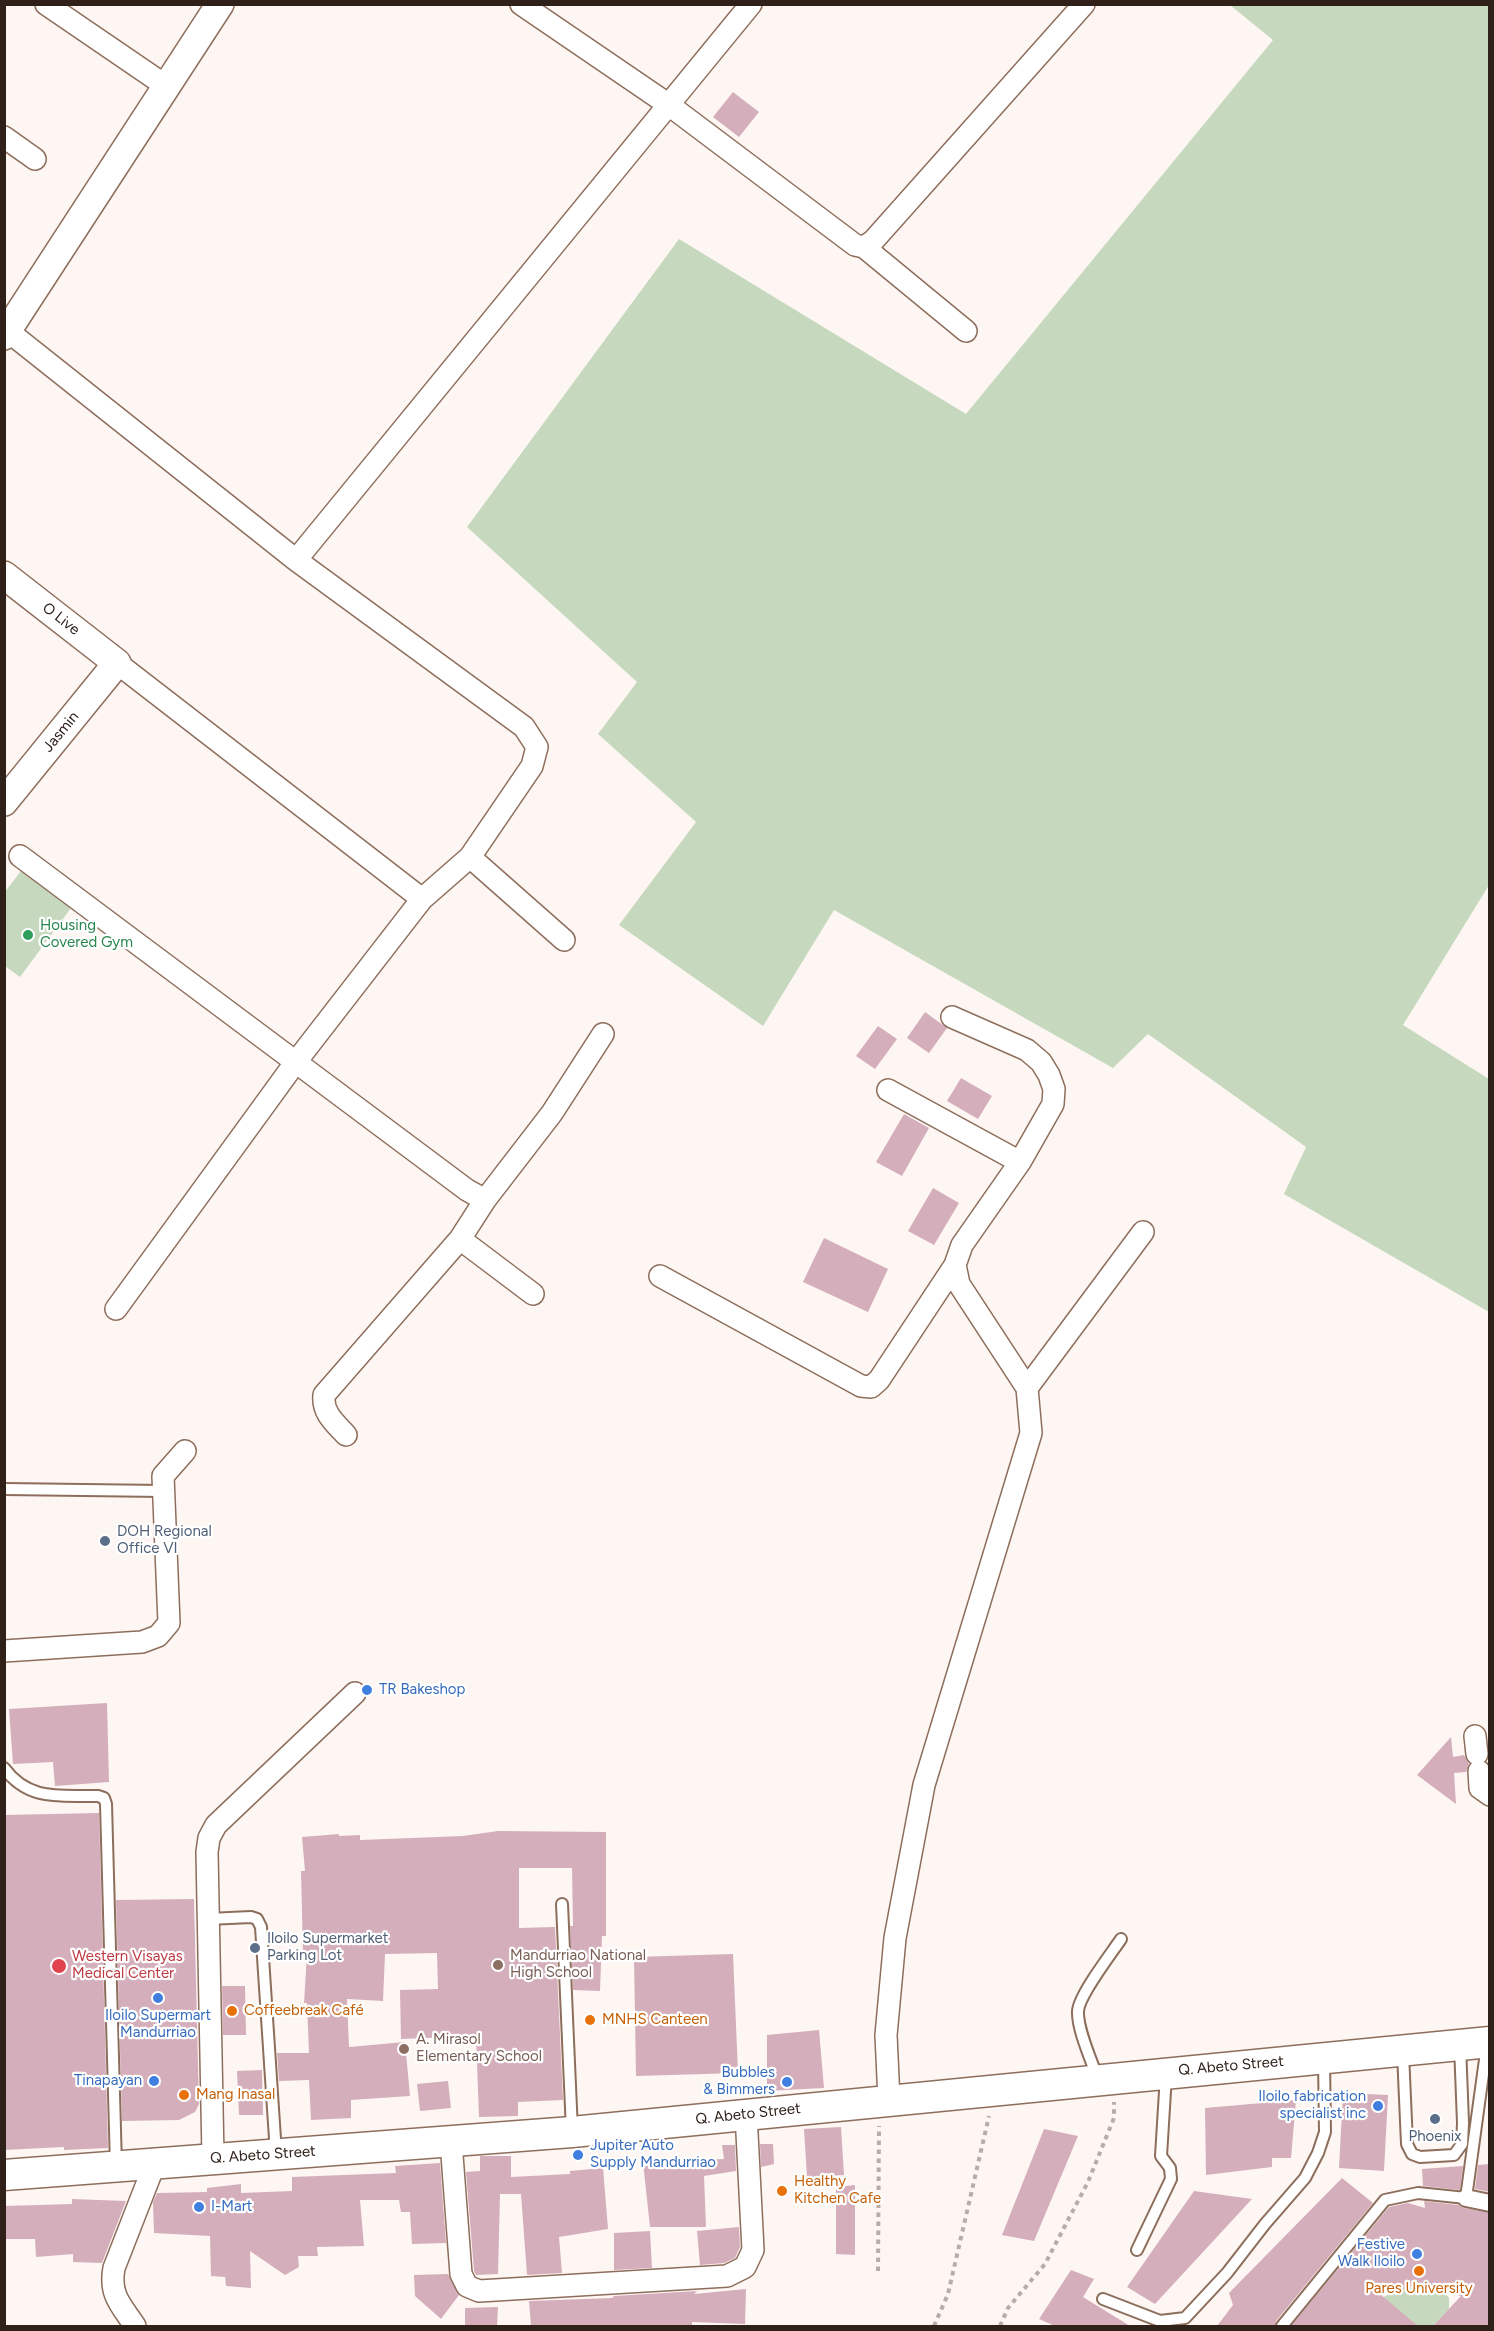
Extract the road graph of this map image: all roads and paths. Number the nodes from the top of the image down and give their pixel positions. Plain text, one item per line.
1 (46, 4) edge
2 (220, 4) edge
3 (521, 4) edge
4 (751, 4) edge
5 (1084, 4) edge
6 (166, 86) junction
7 (669, 105) junction
8 (4, 137) edge
9 (34, 159) dead end
10 (864, 247) junction
11 (966, 331) dead end
12 (6, 332) edge
13 (296, 560) junction
14 (4, 575) edge
15 (117, 663) junction
16 (4, 802) edge
17 (20, 855) dead end
18 (470, 857) junction
19 (422, 899) junction
20 (564, 940) dead end
21 (952, 1017) dead end
22 (603, 1034) dead end
23 (295, 1063) junction
24 (888, 1090) dead end
25 (1020, 1162) junction
26 (485, 1200) junction
27 (1143, 1232) dead end
28 (460, 1239) junction
29 (955, 1265) junction
30 (660, 1276) dead end
31 (533, 1294) dead end
32 (116, 1309) dead end
33 (1027, 1388) junction
34 (346, 1435) dead end
35 (185, 1450) dead end
36 (4, 1489) edge
37 (163, 1491) junction
38 (4, 1651) edge
39 (355, 1693) dead end
40 (1477, 1754) dead end
41 (4, 1768) edge
42 (1490, 1795) edge
43 (562, 1904) dead end
44 (208, 1919) junction
45 (1121, 1939) dead end
46 (1479, 2043) edge
47 (1403, 2050) junction
48 (1324, 2057) junction
49 (1166, 2072) junction
50 (1107, 2078) junction
51 (995, 2089) junction
52 (884, 2100) junction
53 (746, 2114) junction
54 (572, 2132) junction
55 (451, 2142) junction
56 (276, 2154) junction
57 (213, 2158) junction
58 (154, 2163) junction
59 (116, 2166) junction
60 (4, 2175) edge
61 (1466, 2198) junction
62 (1490, 2203) edge
63 (1137, 2250) dead end
64 (878, 2271) dead end
65 (1104, 2299) dead end
66 (135, 2326) edge
67 (934, 2326) edge
68 (1000, 2326) edge
69 (1282, 2326) edge

1 - 6 street
2 - 6 street
3 - 7 street
4 - 7 street
5 - 10 street
6 - 12 street
7 - 10 street
7 - 13 street
8 - 9 street
10 - 11 street
12 - 13 street
13 - 18 street
14 - 15 street, O Live
15 - 16 street, Jasmin
15 - 19 street
17 - 23 street
18 - 19 street
18 - 20 street
19 - 23 street
21 - 25 street
22 - 26 street
23 - 26 street
23 - 32 street
24 - 25 street
25 - 29 street
26 - 28 street
27 - 33 street
28 - 31 street
28 - 34 street
29 - 30 street
29 - 33 street
33 - 52 street
35 - 37 street
36 - 37 lane
37 - 38 street
39 - 44 street
40 - 42 street
41 - 59 lane
43 - 54 lane
44 - 56 lane
44 - 57 street
45 - 50 lane
46 - 47 main road, Q. Abeto Street
46 - 47 lane
46 - 61 lane
47 - 48 main road, Q. Abeto Street
48 - 49 main road, Q. Abeto Street
48 - 65 lane
49 - 50 main road, Q. Abeto Street
49 - 63 lane
50 - 51 main road, Q. Abeto Street
50 - 68 path
51 - 52 main road, Q. Abeto Street
51 - 67 path
52 - 53 main road, Q. Abeto Street
52 - 64 path
53 - 54 main road, Q. Abeto Street
53 - 55 street
54 - 55 main road, Q. Abeto Street
55 - 56 main road, Q. Abeto Street
56 - 57 main road, Q. Abeto Street
57 - 58 main road, Q. Abeto Street
58 - 59 main road, Q. Abeto Street
58 - 66 street
59 - 60 main road, Q. Abeto Street
61 - 62 street
61 - 69 lane

